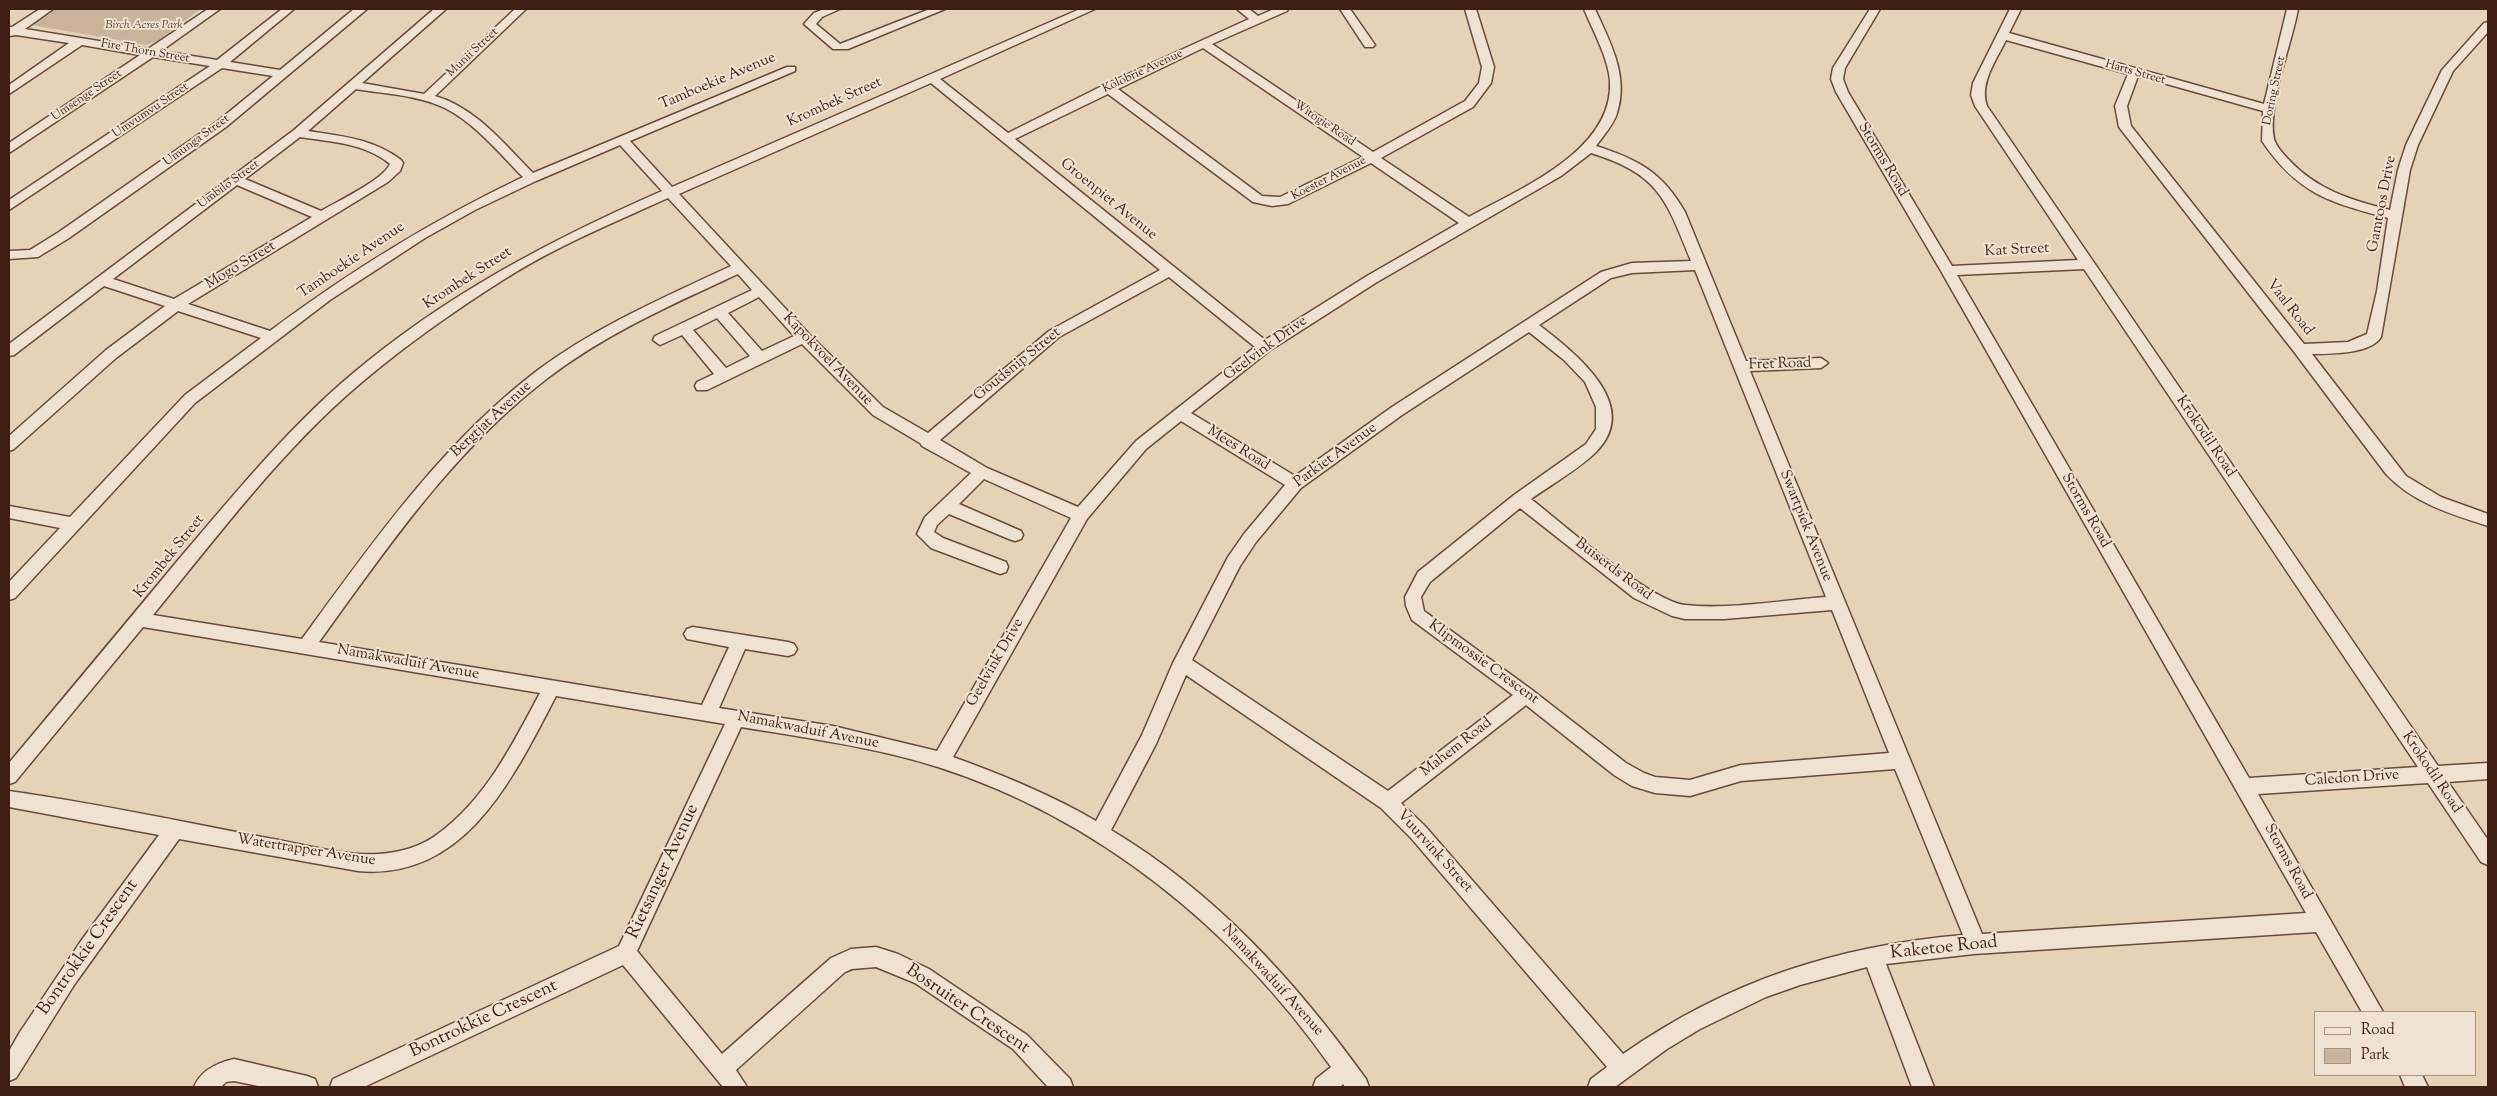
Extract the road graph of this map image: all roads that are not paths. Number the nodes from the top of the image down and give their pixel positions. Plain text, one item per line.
1 (47, 9) edge
2 (215, 9) edge
3 (289, 9) edge
4 (361, 9) edge
5 (440, 9) edge
6 (521, 9) edge
7 (834, 9) edge
8 (940, 9) edge
9 (1089, 9) edge
10 (1242, 9) edge
11 (1283, 9) edge
12 (1345, 9) edge
13 (1471, 9) edge
14 (1590, 9) edge
15 (1875, 9) edge
16 (2015, 9) edge
17 (2294, 9) edge
18 (1257, 20) junction
19 (2488, 25) edge
20 (11, 32) edge
21 (2002, 35) junction
22 (80, 41) junction
23 (1204, 43) junction
24 (1369, 45) dead end
25 (151, 53) junction
26 (218, 65) junction
27 (791, 69) dead end
28 (2134, 73) junction
29 (282, 74) junction
30 (932, 78) junction
31 (354, 86) junction
32 (1108, 88) junction
33 (9, 90) edge
34 (426, 98) junction
35 (2269, 109) junction
36 (298, 133) junction
37 (1006, 139) junction
38 (622, 140) junction
39 (1589, 148) junction
40 (9, 149) edge
41 (1373, 157) junction
42 (531, 178) junction
43 (236, 180) junction
44 (671, 192) junction
45 (9, 206) edge
46 (322, 216) junction
47 (2395, 216) junction
48 (1468, 223) junction
49 (15, 256) edge
50 (2089, 264) junction
51 (1700, 265) junction
52 (739, 268) junction
53 (1169, 271) junction
54 (1948, 271) junction
55 (101, 280) junction
56 (761, 291) junction
57 (177, 304) junction
58 (719, 312) junction
59 (1530, 325) junction
60 (684, 329) junction
61 (272, 337) junction
62 (804, 337) junction
63 (660, 340) dead end
64 (1264, 346) junction
65 (12, 347) edge
66 (2300, 349) junction
67 (760, 358) junction
68 (1821, 363) dead end
69 (1739, 366) junction
70 (724, 375) junction
71 (702, 386) dead end
72 (1180, 413) junction
73 (926, 442) junction
74 (9, 445) edge
75 (982, 472) junction
76 (1295, 484) junction
77 (1520, 499) junction
78 (947, 506) junction
79 (9, 512) edge
80 (1081, 515) junction
81 (2488, 520) edge
82 (74, 524) junction
83 (1015, 535) dead end
84 (1000, 567) dead end
85 (9, 593) edge
86 (1837, 603) junction
87 (140, 620) junction
88 (693, 634) dead end
89 (740, 641) junction
90 (307, 646) junction
91 (788, 649) dead end
92 (1182, 663) junction
93 (552, 688) junction
94 (1526, 695) junction
95 (708, 712) junction
96 (737, 717) junction
97 (941, 760) junction
98 (1902, 760) junction
99 (2488, 771) edge
100 (2432, 774) junction
101 (9, 776) edge
102 (2245, 786) junction
103 (9, 799) edge
104 (1388, 802) junction
105 (175, 829) junction
106 (1100, 832) junction
107 (2488, 856) edge
108 (2321, 922) junction
109 (1976, 944) junction
110 (626, 953) junction
111 (1873, 956) junction
112 (2372, 1011) edge
113 (1345, 1068) junction
114 (1621, 1068) junction
115 (720, 1069) junction
116 (9, 1071) edge
117 (2411, 1076) edge
118 (205, 1087) edge
119 (307, 1087) edge
120 (341, 1087) edge
121 (736, 1087) edge
122 (1062, 1087) edge
123 (1324, 1087) edge
124 (1358, 1087) edge
125 (1599, 1087) edge
126 (1923, 1087) edge
127 (2417, 1087) edge

1 - 20 street
2 - 25 street, Umsenge Street
3 - 26 street, Umvumvu Street
4 - 29 street, Umunga Street
5 - 31 street, Umbilo Street
6 - 34 street, Munii Street
7 - 8 street
9 - 30 street, Krombek Street
10 - 18 street
11 - 18 street, Kolobrie Avenue
12 - 24 street
13 - 41 street, Koester Avenue
14 - 39 street, Geelvink Drive
15 - 54 street, Storms Road
16 - 21 street, Krokodil Road
17 - 35 street, Doring Street
18 - 23 street, Kolobrie Avenue
19 - 47 street, Gamtoos Drive
20 - 22 street, Fire Thorn Street
21 - 28 street, Harts Street
21 - 50 street, Krokodil Road
22 - 25 street, Fire Thorn Street
22 - 33 street
23 - 32 street, Kolobrie Avenue
23 - 41 street, Witogie Road
25 - 26 street, Fire Thorn Street
25 - 40 street, Umsenge Street
26 - 29 street, Fire Thorn Street
26 - 45 street, Umvumvu Street
27 - 38 street, Tamboekie Avenue
28 - 35 street, Harts Street
28 - 66 street, Vaal Road
29 - 49 street, Umunga Street
30 - 37 street, Groenpiet Avenue
30 - 44 street, Krombek Street
31 - 34 street
31 - 36 street, Umbilo Street
32 - 37 street, Kolobrie Avenue
32 - 41 street, Koester Avenue
34 - 42 street
35 - 47 street, Doring Street
36 - 43 street, Umbilo Street
36 - 46 street, Mogo Street
37 - 53 street, Groenpiet Avenue
38 - 42 street, Tamboekie Avenue
38 - 44 street, Kapokvoel Avenue
39 - 48 street, Geelvink Drive
39 - 51 street, Swartpiek Avenue
41 - 48 street, Witogie Road
42 - 61 street, Tamboekie Avenue
43 - 46 street
43 - 55 street, Umbilo Street
44 - 52 street, Kapokvoel Avenue
44 - 87 street, Krombek Street
46 - 57 street, Mogo Street
47 - 66 street, Gamtoos Drive
48 - 64 street, Geelvink Drive
50 - 54 street, Kat Street
50 - 100 street, Krokodil Road
51 - 59 street, Parkiet Avenue
51 - 69 street, Swartpiek Avenue
52 - 56 street, Kapokvoel Avenue
52 - 90 street, Bergtjat Avenue
53 - 64 street, Groenpiet Avenue
53 - 73 street, Goudsnip Street
54 - 102 street, Storms Road
55 - 57 street
55 - 65 street, Umbilo Street
56 - 58 street
56 - 62 street, Kapokvoel Avenue
57 - 61 street
57 - 74 street, Mogo Street
58 - 60 street
58 - 67 street
59 - 76 street, Parkiet Avenue
59 - 77 street, Klipmossie Crescent
60 - 63 street
60 - 70 street
61 - 82 street, Tamboekie Avenue
62 - 67 street
62 - 73 street, Kapokvoel Avenue
64 - 72 street, Geelvink Drive
66 - 81 street, Vaal Road
67 - 70 street
68 - 69 street, Fret Road
69 - 86 street, Swartpiek Avenue
70 - 71 street
72 - 76 street, Mees Road
72 - 80 street, Geelvink Drive
73 - 75 street, Kapokvoel Avenue
75 - 78 street
75 - 80 street, Kapokvoel Avenue
76 - 92 street, Parkiet Avenue
77 - 86 street, Buiserds Road
77 - 94 street, Klipmossie Crescent
78 - 83 street
78 - 84 street
79 - 82 street
80 - 97 street, Geelvink Drive
82 - 85 street, Tamboekie Avenue
86 - 98 street, Swartpiek Avenue
87 - 90 street, Namakwaduif Avenue
87 - 101 street, Krombek Street
88 - 89 street
89 - 91 street
89 - 95 street
90 - 93 street, Namakwaduif Avenue
92 - 104 street, Vuurvink Street
92 - 106 street, Parkiet Avenue
93 - 95 street, Namakwaduif Avenue
93 - 105 street, Watertrapper Avenue
94 - 98 street, Klipmossie Crescent
94 - 104 street, Mahem Road
95 - 96 street, Namakwaduif Avenue
96 - 97 street, Namakwaduif Avenue
96 - 110 street, Rietsanger Avenue
97 - 106 street, Namakwaduif Avenue
98 - 109 street, Swartpiek Avenue
99 - 100 street, Caledon Drive
100 - 102 street, Caledon Drive
100 - 107 street, Krokodil Road
102 - 108 street, Storms Road
103 - 105 street, Watertrapper Avenue
104 - 114 street, Vuurvink Street
105 - 116 street, Bontrokkie Crescent
106 - 113 street, Namakwaduif Avenue
108 - 109 street, Kaketoe Road
108 - 112 street, Storms Road
109 - 111 street, Kaketoe Road
110 - 115 street, Rietsanger Avenue
110 - 120 street, Bontrokkie Crescent
111 - 114 street, Kaketoe Road
111 - 126 street
113 - 123 street
113 - 124 street, Namakwaduif Avenue
114 - 125 street, Kaketoe Road
115 - 121 street, Rietsanger Avenue
115 - 122 street, Bosruiter Crescent
117 - 127 street
118 - 119 street

